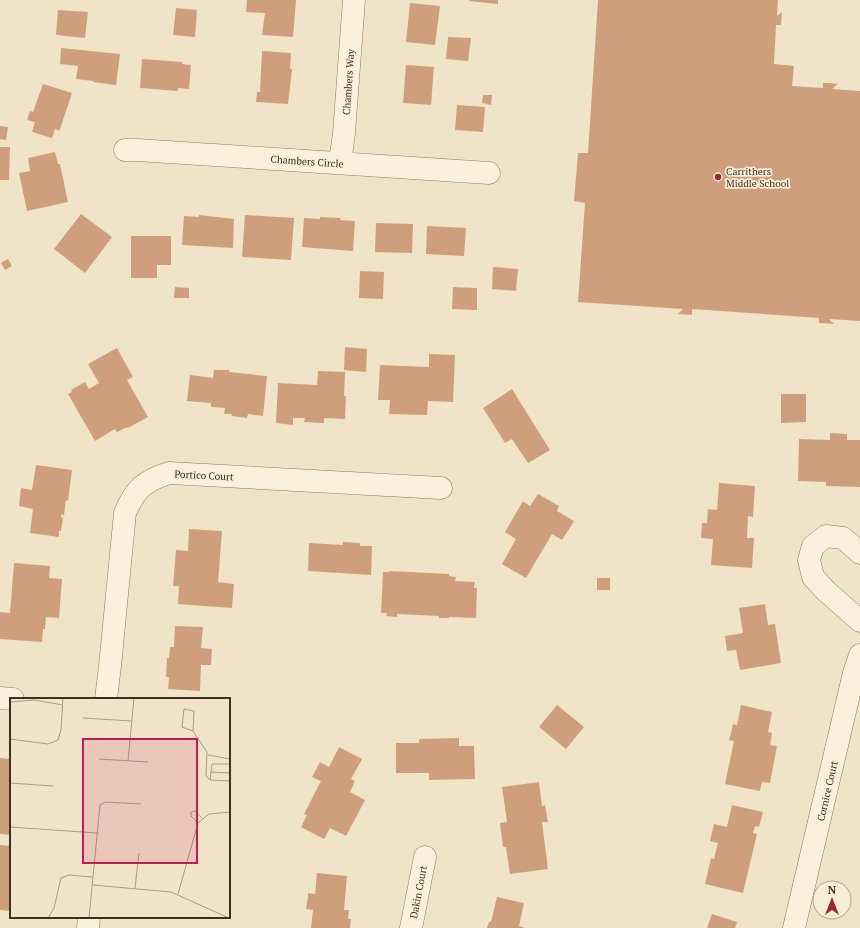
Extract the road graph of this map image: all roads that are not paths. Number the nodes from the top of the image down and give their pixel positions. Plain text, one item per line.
1 (354, 0) edge
2 (125, 150) dead end
3 (340, 163) junction
4 (489, 173) dead end
5 (441, 488) dead end
6 (860, 553) edge
7 (860, 621) edge
8 (860, 655) edge
9 (0, 698) edge
10 (106, 698) edge
11 (10, 699) edge
12 (425, 857) dead end
13 (89, 918) edge
14 (88, 928) edge
15 (411, 928) edge
16 (794, 928) edge

1 - 3 street, Chambers Way
2 - 3 street, Chambers Circle
3 - 4 street, Chambers Circle
5 - 10 street, Portico Court
6 - 7 street
8 - 16 street, Cornice Court
9 - 11 street
12 - 15 street, Dakin Court
13 - 14 street

